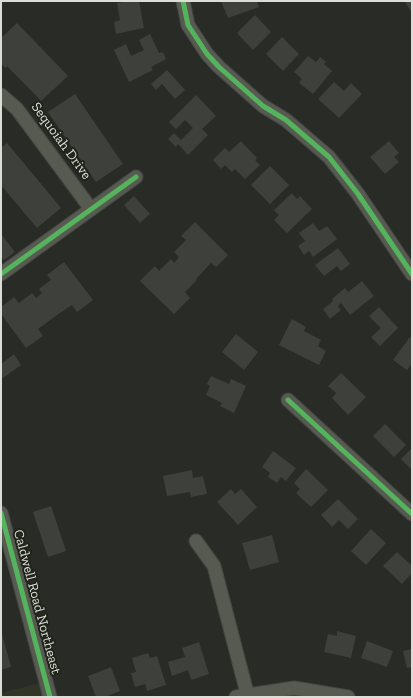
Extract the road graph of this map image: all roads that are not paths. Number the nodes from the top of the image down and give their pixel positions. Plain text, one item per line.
1 (183, 1) edge
2 (1, 94) edge
3 (136, 177) dead end
4 (91, 209) junction
5 (1, 274) edge
6 (412, 274) edge
7 (288, 400) dead end
8 (1, 513) edge
9 (412, 514) edge
10 (196, 541) dead end
11 (244, 696) edge
12 (50, 697) edge
13 (348, 697) edge

1 - 6 street
2 - 4 street, Sequoiah Drive
3 - 4 street
4 - 5 street
7 - 9 street
8 - 12 street, Caldwell Road Northeast
10 - 11 street
11 - 13 street

